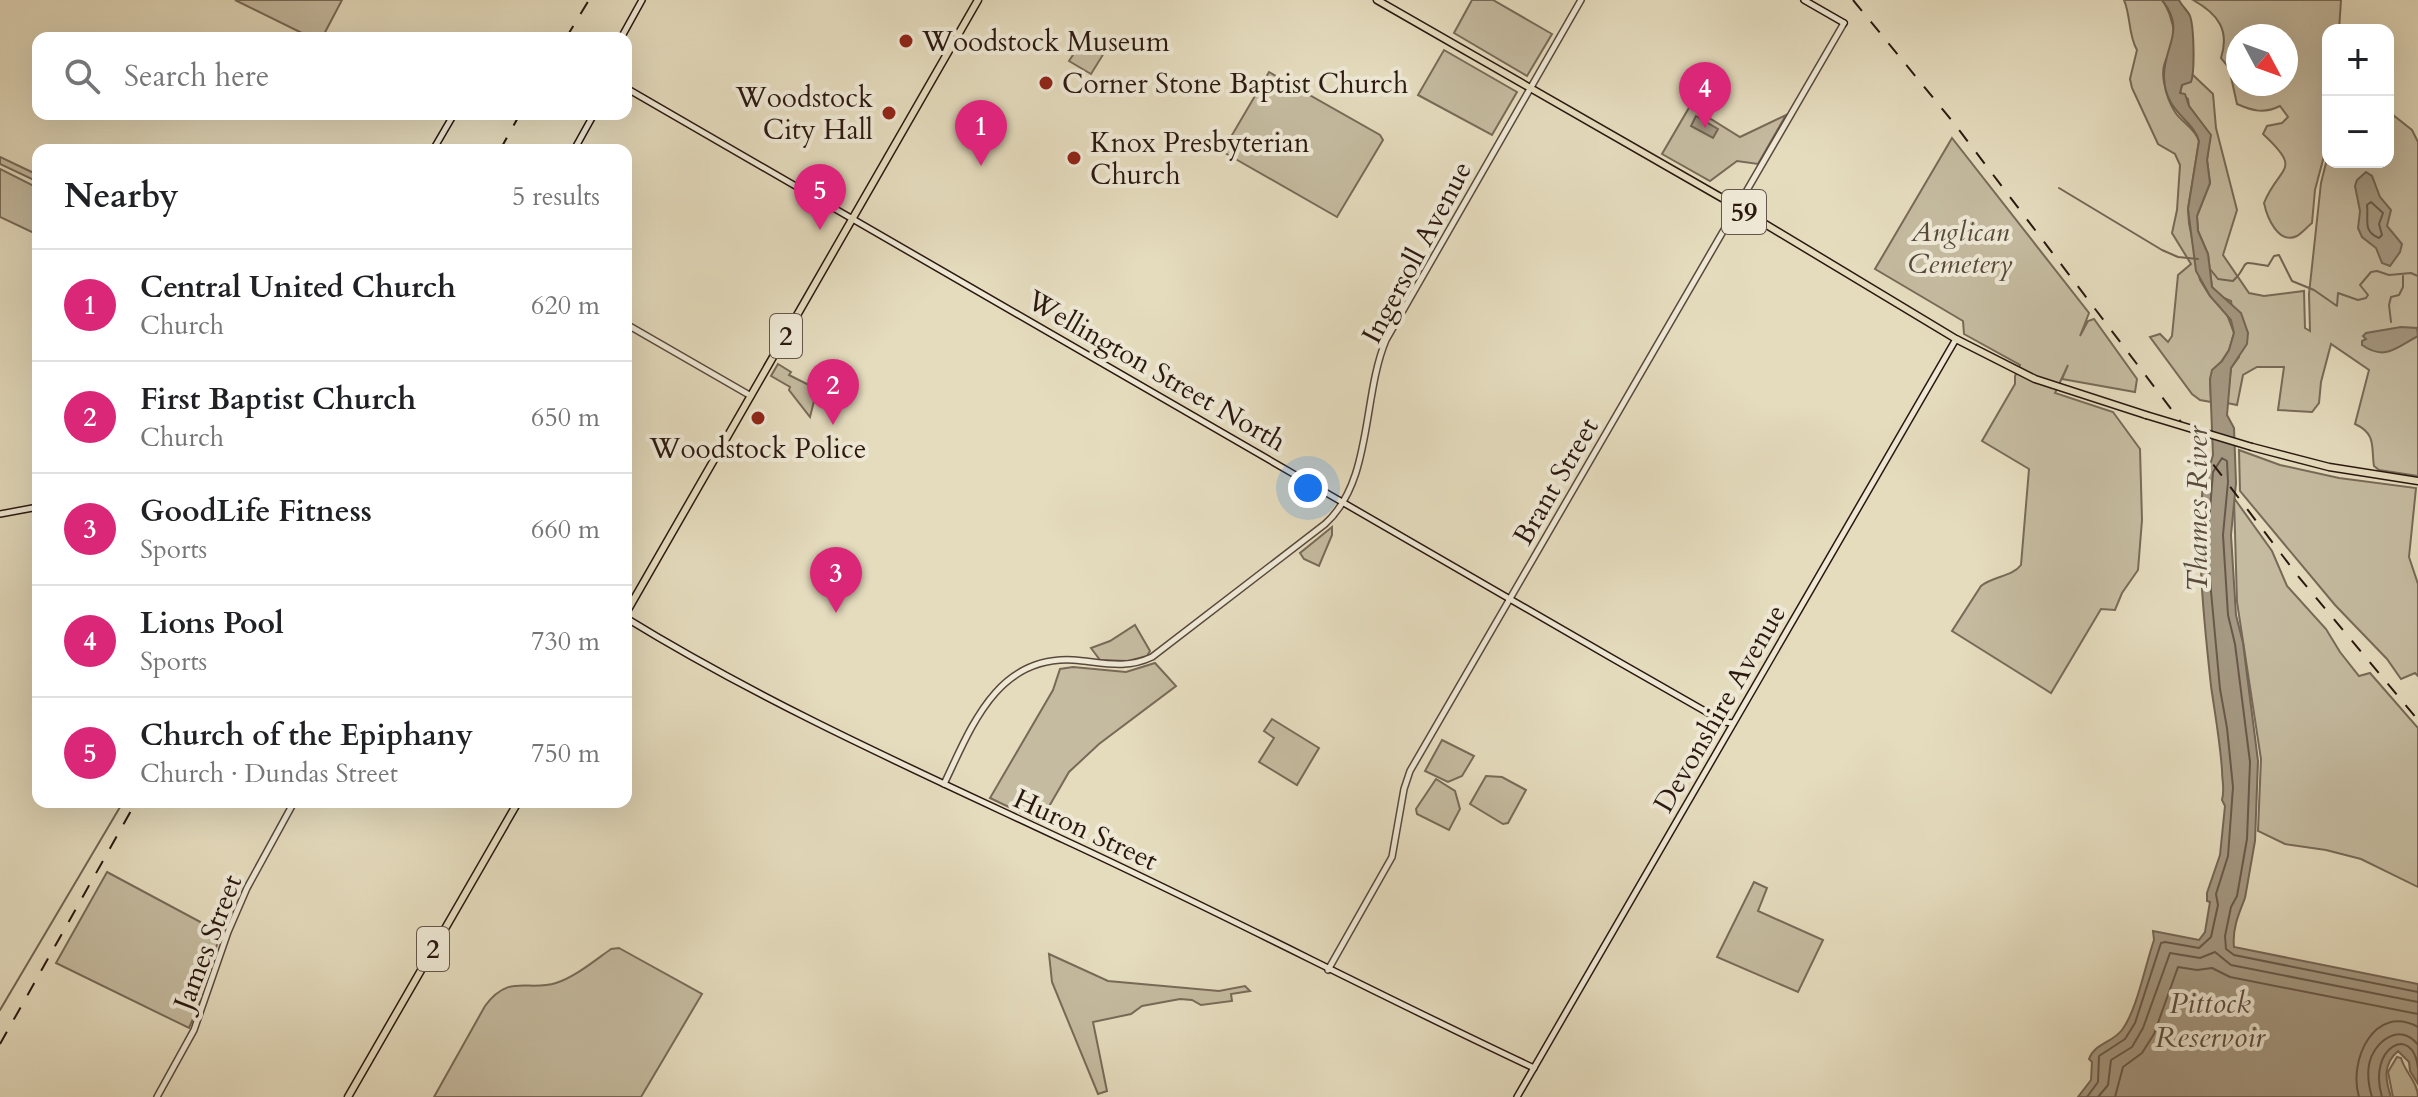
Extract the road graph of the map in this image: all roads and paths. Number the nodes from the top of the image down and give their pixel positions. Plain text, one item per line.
1 (642, 0) edge
2 (978, 0) edge
3 (1377, 0) edge
4 (1581, 0) edge
5 (1804, 0) edge
6 (624, 32) edge
7 (1530, 88) junction
8 (632, 91) edge
9 (450, 120) edge
10 (591, 120) edge
11 (436, 144) edge
12 (577, 144) edge
13 (1737, 207) junction
14 (853, 218) junction
15 (632, 327) edge
16 (1956, 339) junction
17 (751, 396) junction
18 (2418, 481) edge
19 (1345, 501) junction
20 (32, 508) edge
21 (0, 514) edge
22 (1510, 598) junction
23 (632, 604) edge
24 (632, 618) edge
25 (1733, 723) junction
26 (944, 784) junction
27 (291, 808) edge
28 (515, 808) edge
29 (1328, 970) junction
30 (1534, 1068) junction
31 (157, 1097) edge
32 (348, 1097) edge
33 (1517, 1097) edge

1 - 6 main road
2 - 14 main road, 2
3 - 7 main road, 59
4 - 7 main road, Ingersoll Avenue
5 - 13 main road, Brant Street
7 - 13 main road, 59
7 - 19 main road, Ingersoll Avenue
8 - 14 main road, Wellington Street North
9 - 11 main road
10 - 12 main road
13 - 16 main road, 59
13 - 22 main road, Brant Street
14 - 17 main road, 2
14 - 19 main road, Wellington Street North
15 - 17 main road
16 - 18 main road, 59, bridge
16 - 25 main road, Devonshire Avenue
17 - 23 main road, 2
19 - 22 main road, Wellington Street North
19 - 26 main road, Ingersoll Avenue
20 - 21 main road
22 - 25 main road, Wellington Street North
22 - 29 main road, Brant Street
24 - 26 main road, Huron Street
25 - 30 main road, Devonshire Avenue
26 - 29 main road, Huron Street
27 - 31 main road, James Street
28 - 32 main road, 2
29 - 30 main road, Huron Street
30 - 33 main road, Devonshire Avenue

